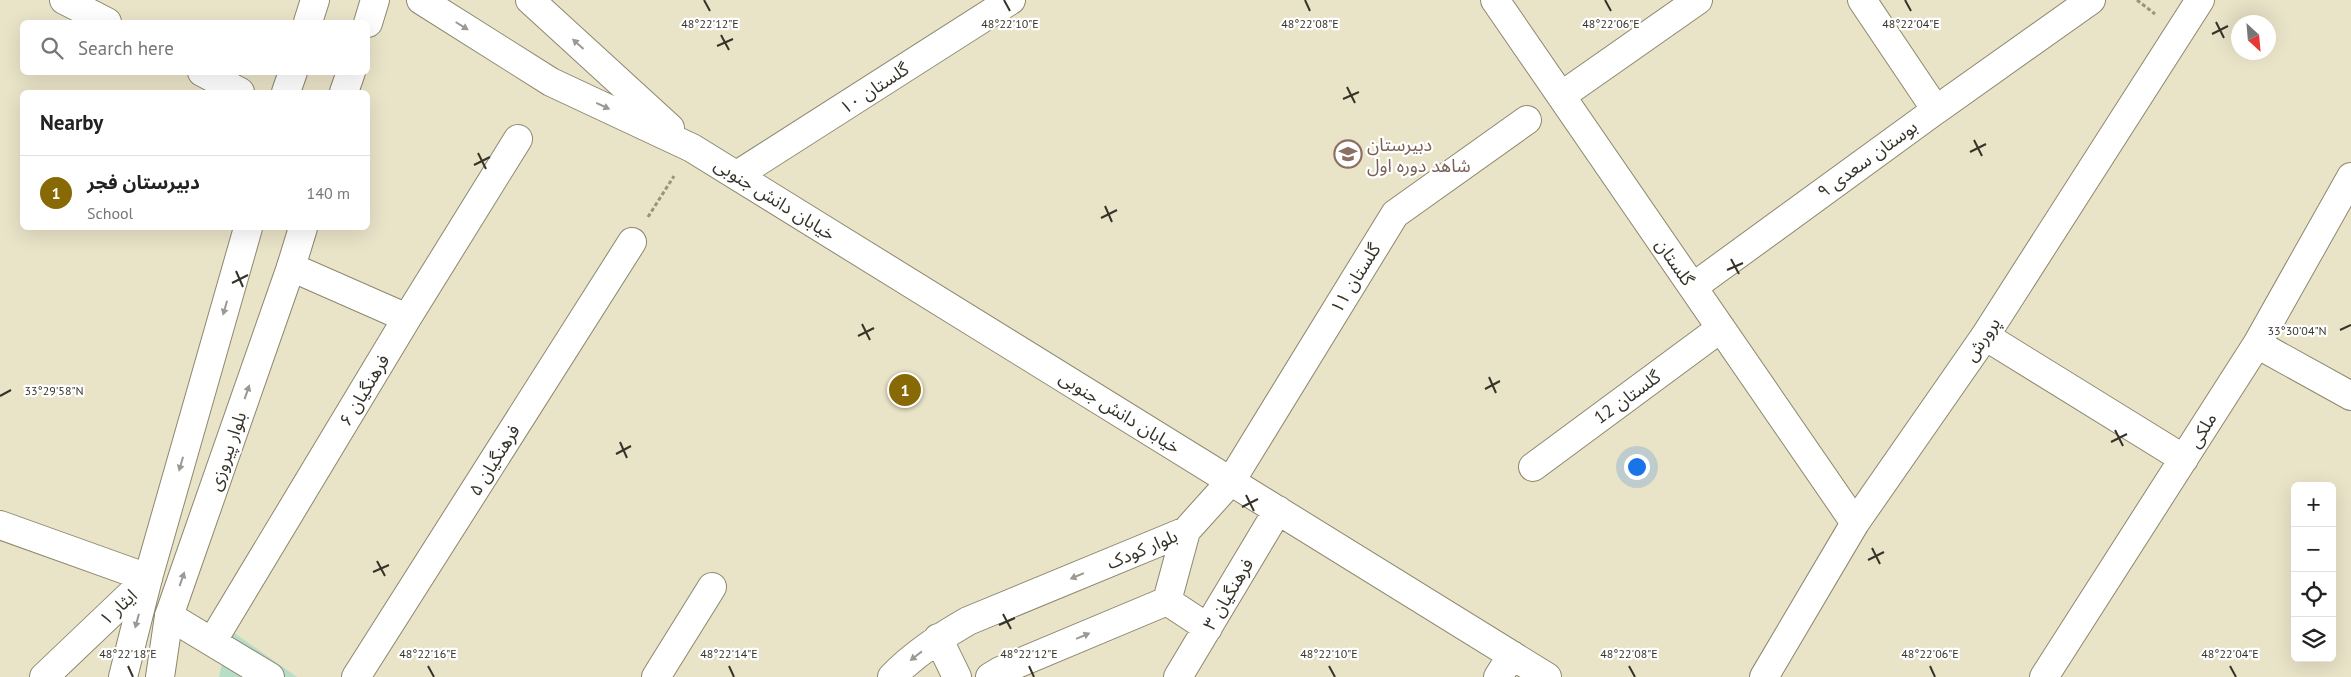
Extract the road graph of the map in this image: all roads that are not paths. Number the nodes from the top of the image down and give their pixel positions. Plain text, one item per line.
1 (64, 0) edge
2 (315, 0) edge
3 (375, 0) edge
4 (421, 0) edge
5 (530, 0) edge
6 (1011, 0) edge
7 (1495, 0) edge
8 (1698, 0) edge
9 (1862, 0) edge
10 (2091, 0) edge
11 (2200, 0) edge
12 (103, 20) edge
13 (309, 20) edge
14 (369, 20) edge
15 (208, 75) edge
16 (292, 75) edge
17 (350, 75) edge
18 (236, 90) edge
19 (287, 90) edge
20 (345, 90) edge
21 (1561, 96) junction
22 (1936, 110) junction
23 (1527, 120) dead end
24 (518, 139) dead end
25 (692, 148) junction
26 (737, 175) junction
27 (2351, 177) edge
28 (247, 230) edge
29 (302, 230) edge
30 (632, 242) road end
31 (291, 267) junction
32 (1693, 287) junction
33 (407, 318) junction
34 (1721, 328) junction
35 (1985, 336) junction
36 (2257, 344) junction
37 (2351, 396) edge
38 (2184, 459) junction
39 (1533, 467) dead end
40 (1231, 481) junction
41 (1278, 510) junction
42 (1855, 523) junction
43 (0, 525) edge
44 (1186, 531) junction
45 (148, 578) junction
46 (712, 587) dead end
47 (1167, 601) junction
48 (169, 616) junction
49 (1208, 628) junction
50 (938, 638) junction
51 (212, 642) junction
52 (1505, 666) edge
53 (44, 677) edge
54 (123, 677) edge
55 (160, 677) edge
56 (270, 677) edge
57 (356, 677) edge
58 (656, 677) edge
59 (892, 677) edge
60 (957, 677) edge
61 (990, 677) edge
62 (1178, 677) edge
63 (1547, 677) edge
64 (1764, 677) edge
65 (2044, 677) edge

1 - 12 street
2 - 13 street
3 - 14 street
4 -> 25 street, خیابان دانش جنوبی
25 -> 5 street, خیابان دانش جنوبی
6 - 26 street, گلستان ۱۰
7 - 21 street, گلستان
8 - 21 street
9 - 22 street, بوستان سعدی ۹
10 - 22 street
11 - 35 street, پرورش
15 - 18 street
16 - 19 street
17 - 20 street
21 - 32 street, گلستان
22 - 32 street, بوستان سعدی ۹
23 - 40 street, گلستان ۱۱
24 - 33 street, فرهنگیان ۶
25 - 26 street, خیابان دانش جنوبی
26 - 40 street, خیابان دانش جنوبی
27 - 36 street, ملکی
28 -> 45 street
29 - 31 street, بلوار پیروزی
30 - 57 street, فرهنگیان ۵
31 - 33 street
48 -> 31 street, بلوار پیروزی
32 - 34 street, گلستان
33 - 51 street, فرهنگیان ۶
34 - 39 street, گلستان 12
34 - 42 street, گلستان
35 - 38 street
35 - 42 street, پرورش
36 - 37 street
36 - 38 street, ملکی
38 - 65 street, ملکی
40 - 41 street, خیابان دانش جنوبی
40 - 44 street, گلستان ۱۱
41 - 49 street, فرهنگیان ۳
41 - 52 street, خیابان دانش جنوبی
42 - 64 street, پرورش
43 - 45 street
44 - 47 street, بلوار کودک
44 -> 50 street, بلوار کودک
45 - 53 street, ایثار ۱
45 -> 54 street
46 - 58 street
47 - 49 street
61 -> 47 street
48 - 51 street
48 - 55 street, بلوار پیروزی
49 - 62 street, فرهنگیان ۳
50 -> 59 street, بلوار کودک
50 - 60 street
51 - 56 street
52 - 63 street, خیابان دانش جنوبی

